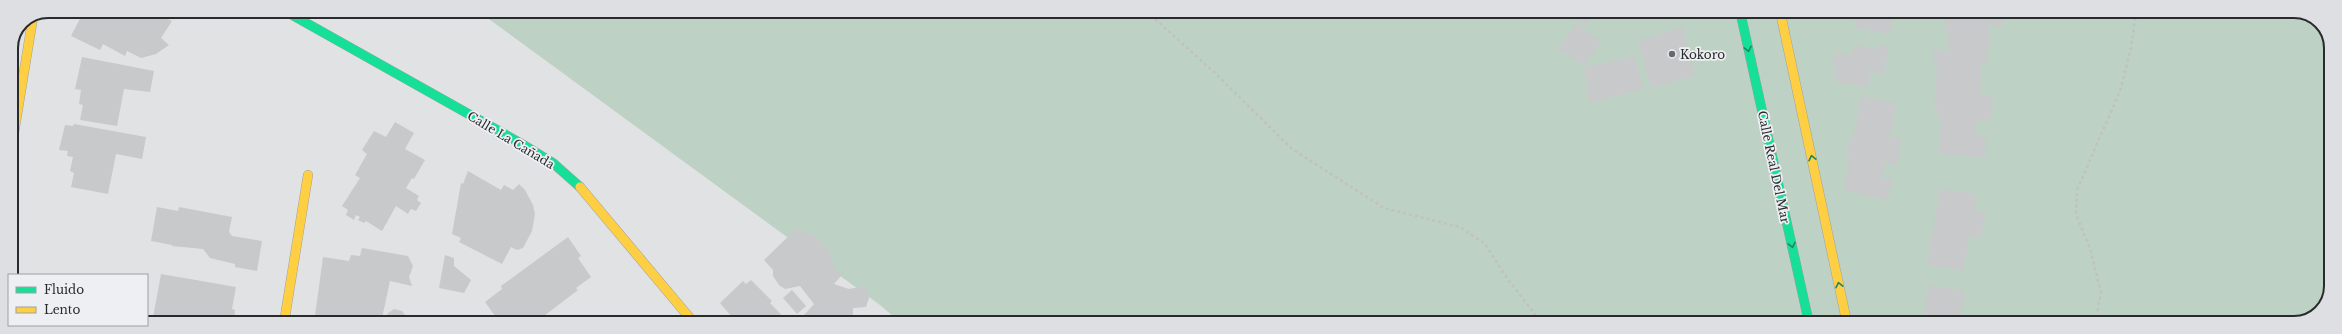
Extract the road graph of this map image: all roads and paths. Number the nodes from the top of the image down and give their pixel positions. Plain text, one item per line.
1 (297, 18) edge
2 (1154, 18) edge
3 (1742, 18) edge
4 (1782, 18) edge
5 (2135, 18) edge
6 (32, 22) edge
7 (18, 108) edge
8 (308, 175) dead end
9 (285, 316) edge
10 (688, 316) edge
11 (1536, 316) edge
12 (1807, 316) edge
13 (1845, 316) edge
14 (2096, 316) edge

1 - 10 street, Calle La Cañada
2 - 11 path
3 -> 12 street, Calle Real Del Mar
13 -> 4 street
5 - 14 path
6 - 7 street
8 - 9 street

